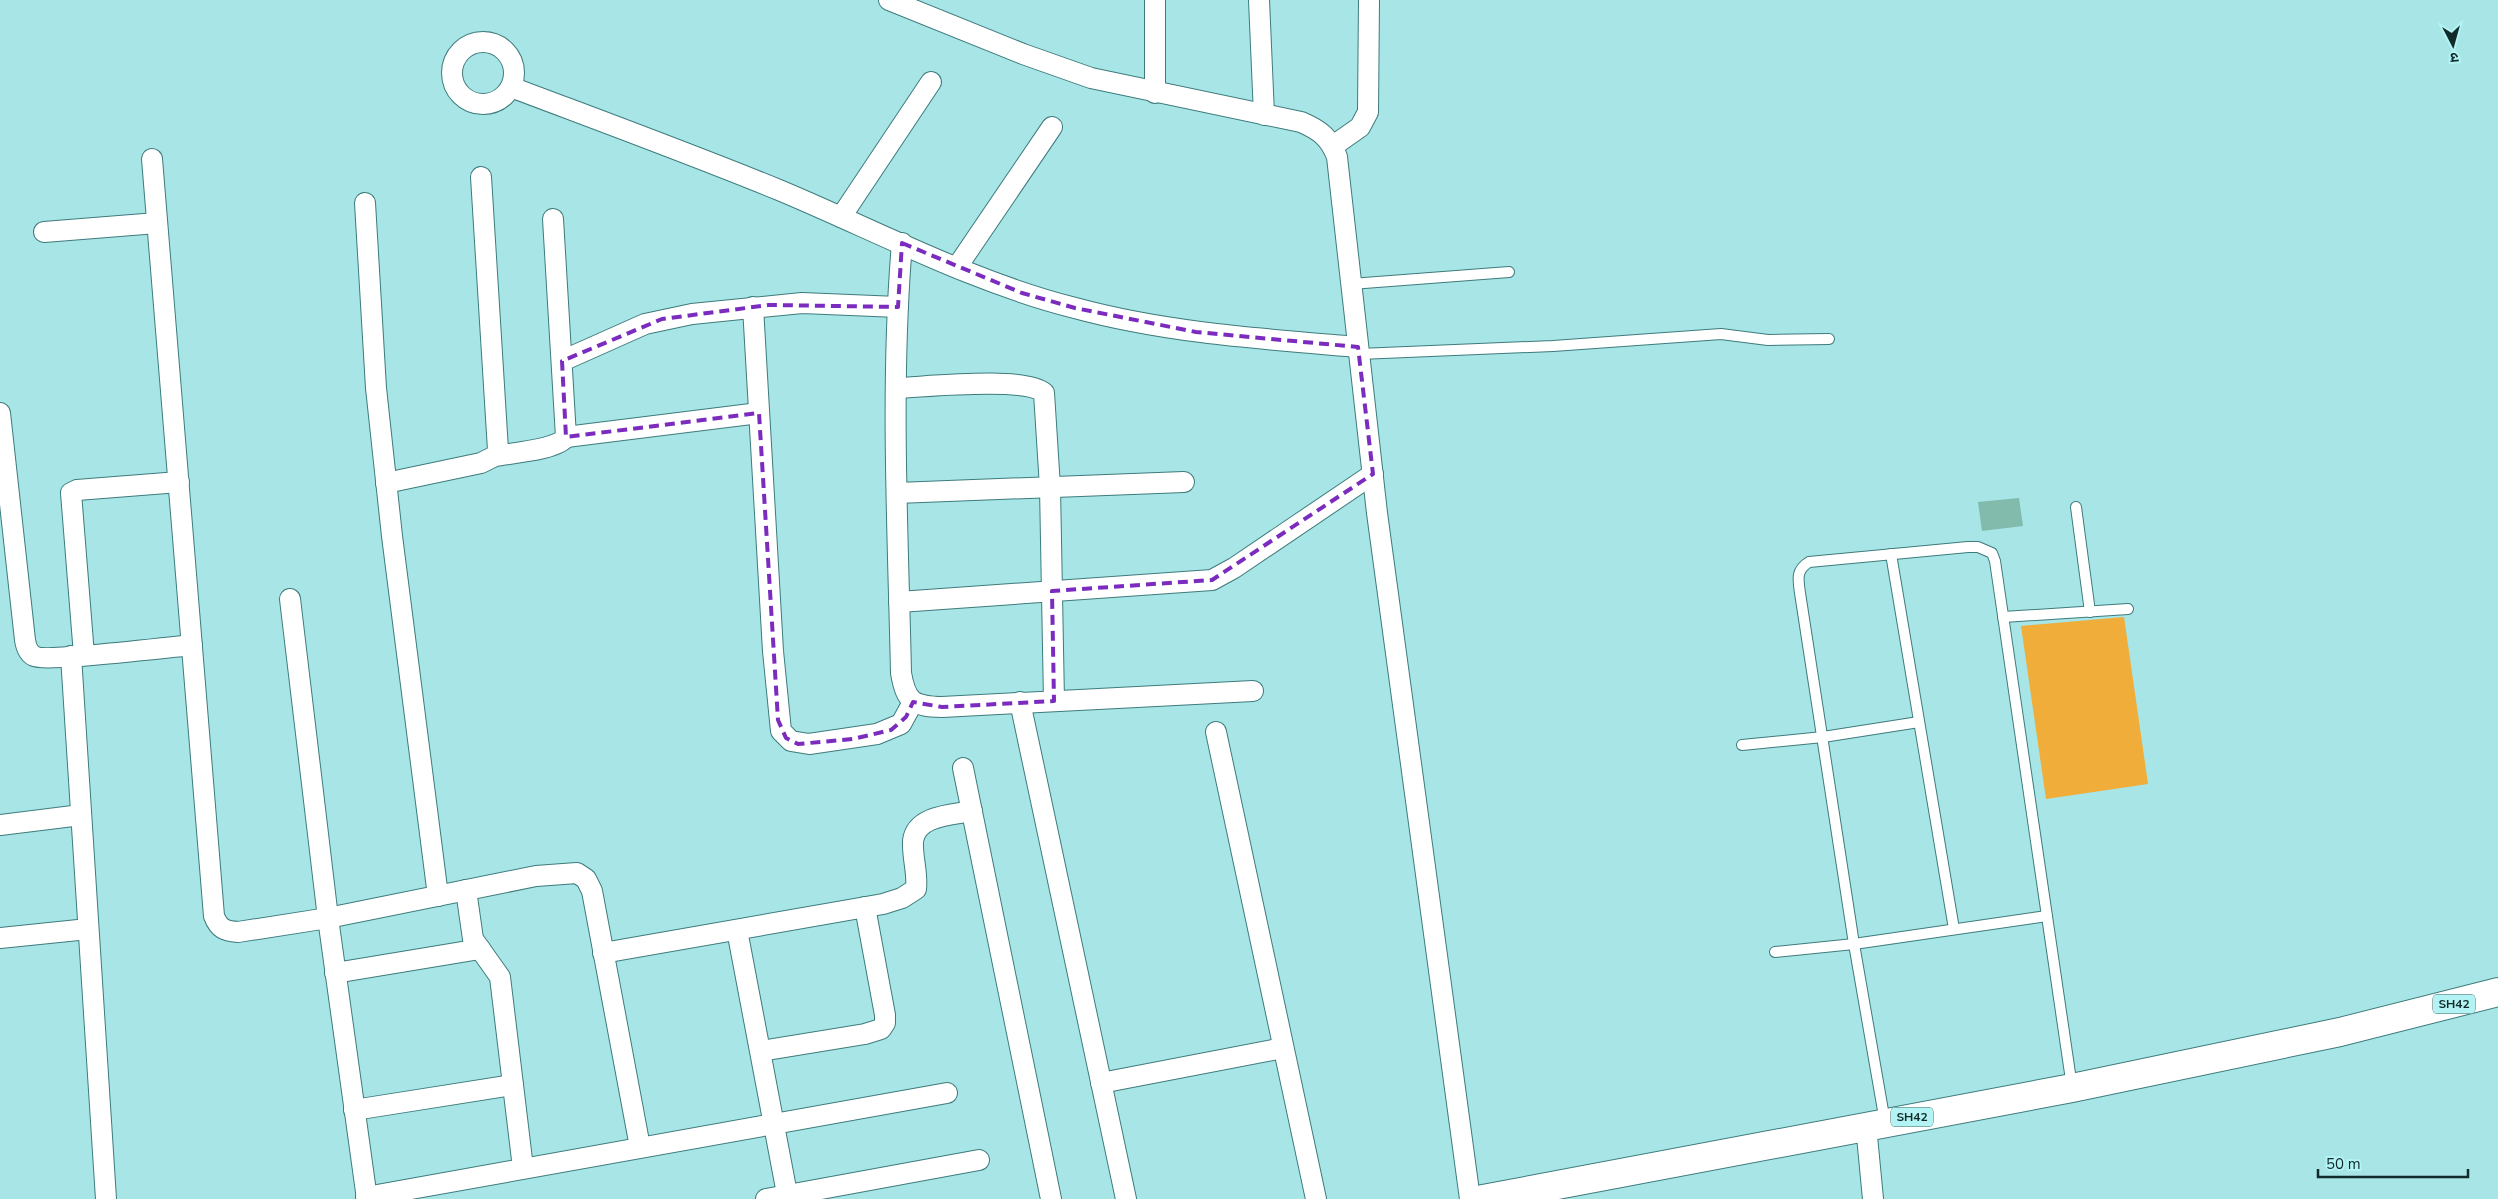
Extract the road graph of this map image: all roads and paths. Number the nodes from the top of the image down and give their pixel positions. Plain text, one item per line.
1 (889, 0) edge
2 (1155, 0) edge
3 (1259, 0) edge
4 (1369, 0) edge
5 (931, 82) dead end
6 (512, 87) dead end
7 (1155, 93) junction
8 (1264, 115) junction
9 (1052, 127) dead end
10 (1333, 146) junction
11 (152, 159) dead end
12 (481, 177) dead end
13 (365, 203) dead end
14 (841, 217) junction
15 (553, 219) dead end
16 (157, 224) junction
17 (44, 232) dead end
18 (902, 243) junction
19 (957, 267) junction
20 (1509, 272) dead end
21 (1351, 284) junction
22 (753, 307) junction
23 (898, 307) junction
24 (1829, 339) dead end
25 (1359, 351) junction
26 (562, 361) junction
27 (897, 388) junction
28 (0, 413) edge
29 (759, 413) junction
30 (566, 437) junction
31 (495, 456) junction
32 (1373, 474) junction
33 (179, 482) junction
34 (1184, 482) dead end
35 (386, 483) junction
36 (3, 484) edge
37 (1050, 487) junction
38 (897, 493) junction
39 (2076, 507) dead end
40 (1891, 554) junction
41 (1052, 591) junction
42 (9, 593) edge
43 (290, 599) dead end
44 (899, 602) junction
45 (2128, 609) dead end
46 (2090, 612) junction
47 (2003, 617) junction
48 (192, 645) junction
49 (78, 656) junction
50 (1253, 691) dead end
51 (1054, 701) junction
52 (913, 702) junction
53 (1020, 702) junction
54 (1919, 722) junction
55 (1216, 732) dead end
56 (1823, 736) junction
57 (1742, 745) dead end
58 (963, 768) dead end
59 (972, 811) junction
60 (81, 816) junction
61 (0, 825) edge
62 (466, 890) junction
63 (438, 896) junction
64 (865, 907) junction
65 (2047, 916) junction
66 (328, 918) junction
67 (88, 929) junction
68 (1954, 929) junction
69 (736, 930) junction
70 (0, 938) edge
71 (1854, 944) junction
72 (480, 949) junction
73 (1775, 952) dead end
74 (603, 953) junction
75 (335, 973) junction
76 (2498, 992) edge
77 (1283, 1048) junction
78 (761, 1051) junction
79 (1101, 1083) junction
80 (513, 1085) junction
81 (2072, 1088) junction
82 (947, 1093) dead end
83 (354, 1110) junction
84 (775, 1124) junction
85 (1875, 1124) junction
86 (640, 1147) junction
87 (979, 1160) dead end
88 (523, 1168) junction
89 (1577, 1191) edge
90 (788, 1197) edge
91 (367, 1198) edge
92 (106, 1199) edge
93 (766, 1199) edge
94 (1051, 1199) edge
95 (1126, 1199) edge
96 (1316, 1199) edge
97 (1470, 1199) edge
98 (1483, 1199) edge
99 (1873, 1199) edge

1 - 7 street
2 - 7 street
3 - 8 street
4 - 10 street
5 - 14 street
6 - 14 street
7 - 8 street
8 - 10 street
9 - 19 street
10 - 21 street
11 - 16 street
12 - 31 street
13 - 35 street
14 - 18 street
15 - 26 street
16 - 17 street
16 - 33 street
18 - 19 street
18 - 23 street
19 - 25 street
20 - 21 lane
21 - 25 street
22 - 23 street
22 - 26 street
22 - 29 street
23 - 27 street
24 - 25 lane
25 - 32 street
26 - 30 street
27 - 37 street
27 - 38 street
28 - 36 street
29 - 30 street
29 - 52 street
30 - 31 street
31 - 35 street
32 - 41 street
32 - 97 street
33 - 48 street
33 - 49 street
34 - 37 street
35 - 63 street
36 - 42 street
37 - 38 street
37 - 41 street
38 - 44 street
39 - 46 lane
40 - 47 lane
40 - 54 lane
40 - 56 lane
41 - 44 street
41 - 51 street
42 - 49 street
43 - 66 street
44 - 52 street
45 - 46 lane
46 - 47 lane
47 - 65 lane
48 - 49 street
48 - 66 street
49 - 60 street
50 - 51 street
51 - 53 street
52 - 53 street
53 - 79 street
54 - 56 lane
54 - 68 lane
55 - 77 street
56 - 57 lane
56 - 71 lane
58 - 59 street
59 - 64 street
59 - 94 street
60 - 61 street
60 - 67 street
62 - 63 street
62 - 72 street
62 - 74 street
63 - 66 street
64 - 69 street
64 - 78 street
65 - 68 lane
65 - 81 lane
66 - 75 street
67 - 70 street
67 - 92 street
68 - 71 lane
69 - 74 street
69 - 78 street
71 - 73 lane
71 - 85 lane
72 - 75 street
72 - 80 street
74 - 86 street
75 - 83 street
76 - 81 main road, SH42
77 - 79 street
77 - 96 street
78 - 84 street
79 - 95 street
80 - 83 street
80 - 88 street
81 - 85 main road, SH42
82 - 84 street
83 - 91 street
84 - 86 street
84 - 90 street
85 - 89 main road, SH42
85 - 99 street
86 - 88 street
87 - 90 street
88 - 91 street
89 - 98 main road, SH42
90 - 93 street

